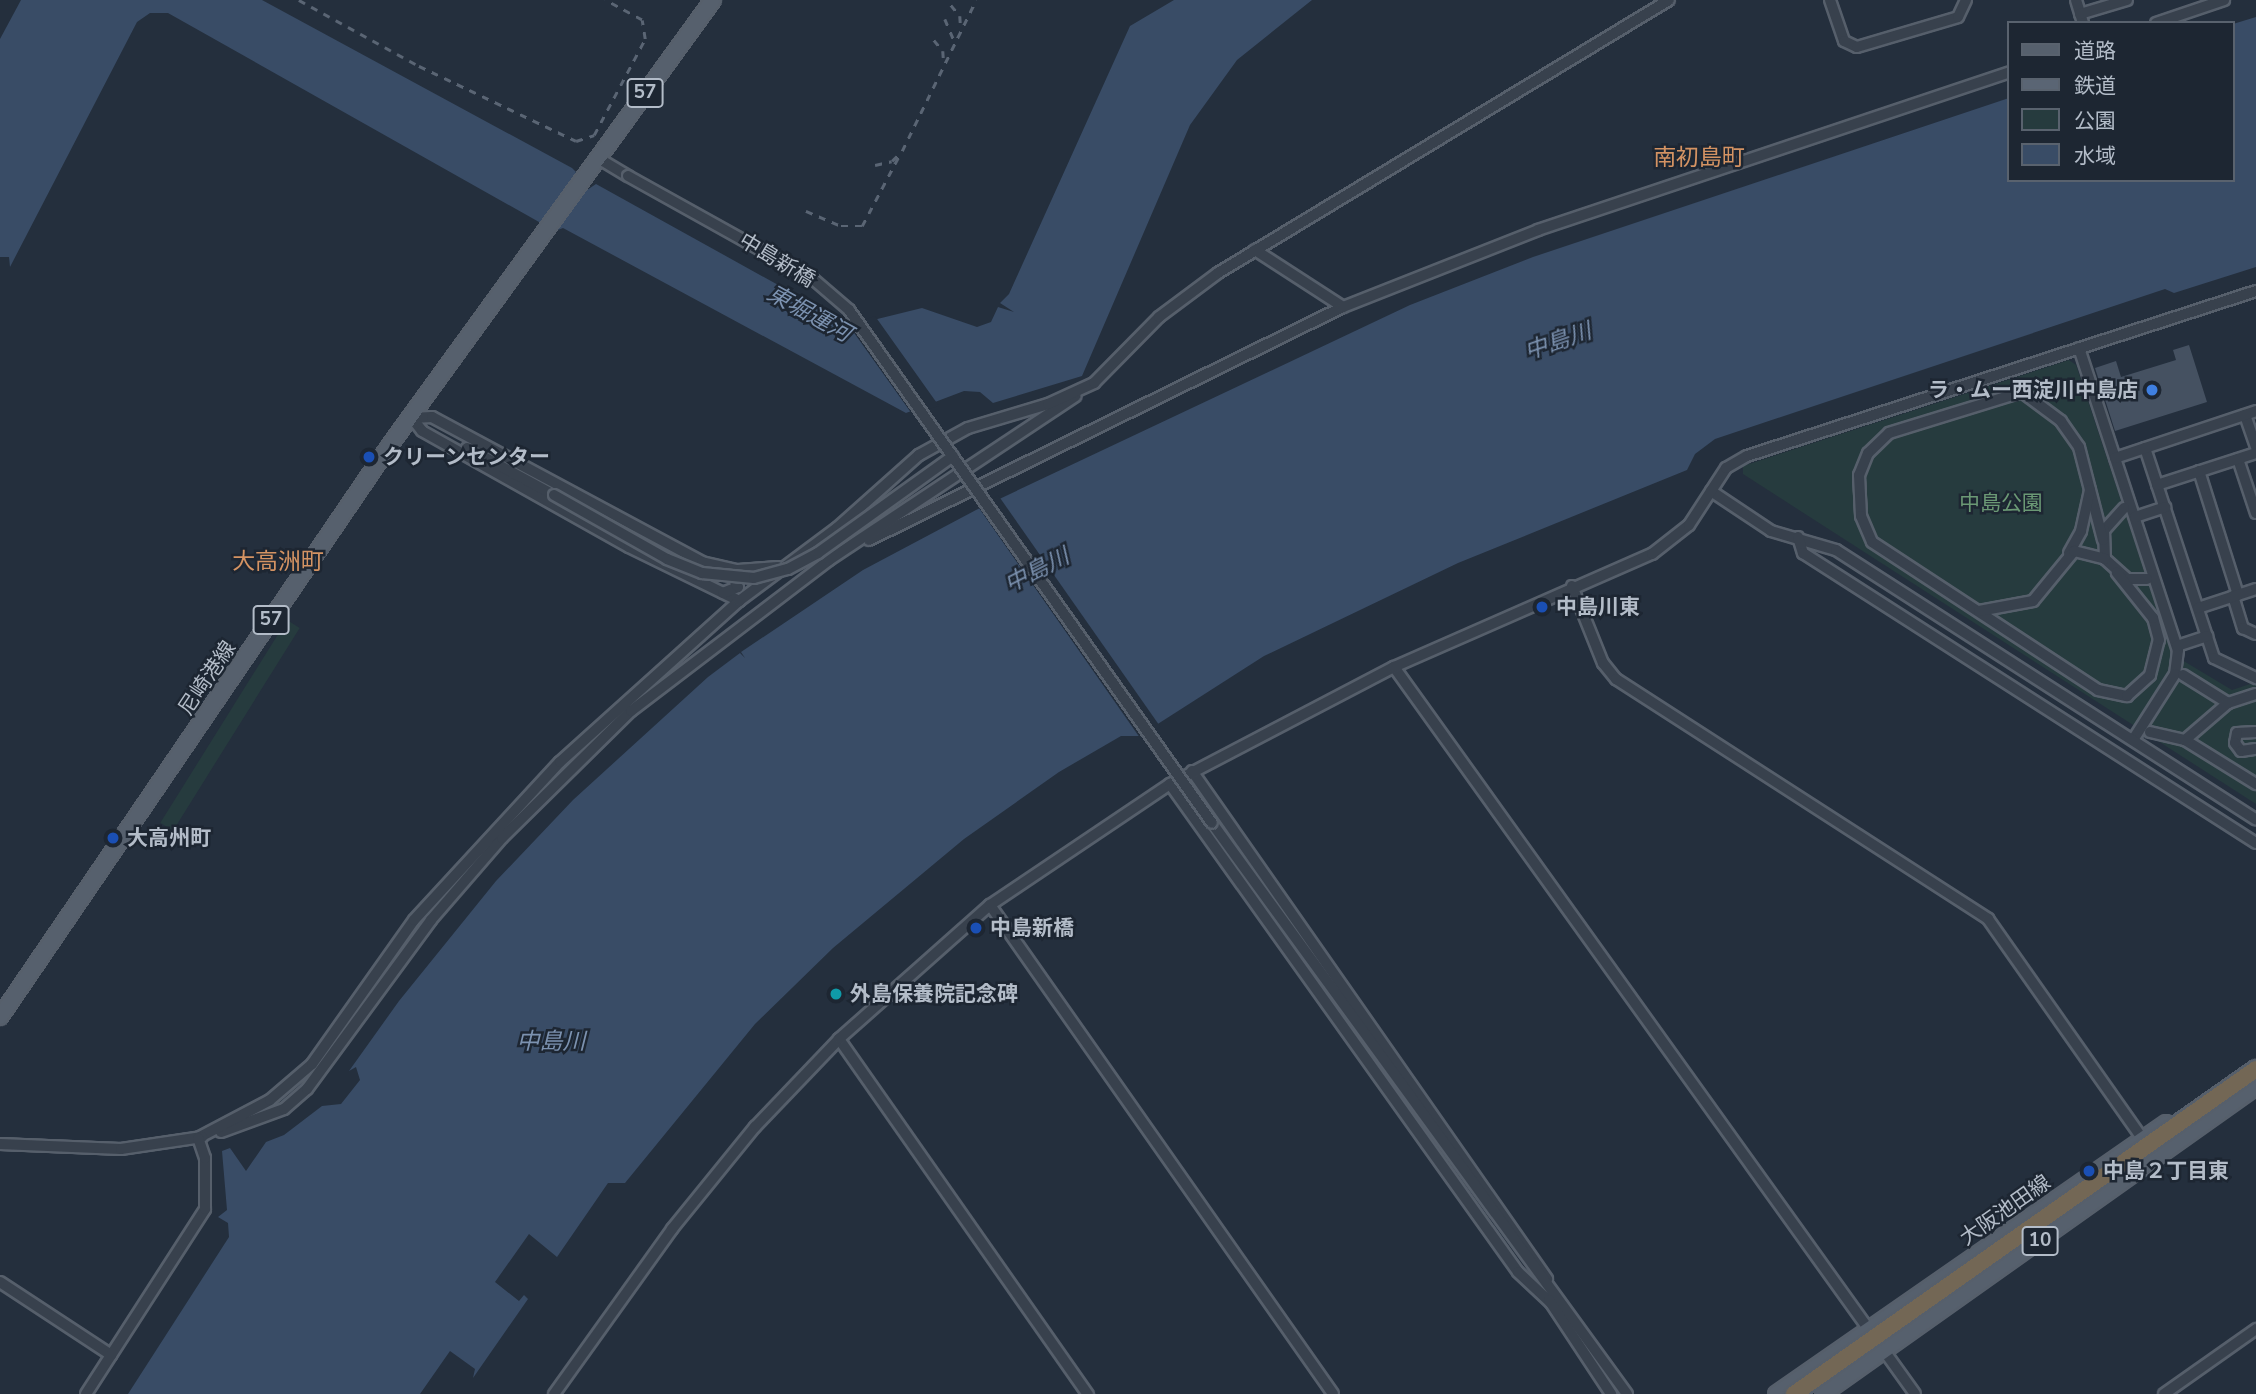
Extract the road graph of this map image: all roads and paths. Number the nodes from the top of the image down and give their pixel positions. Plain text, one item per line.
1 (713, 0) edge
2 (1669, 0) edge
3 (1830, 0) edge
4 (1966, 0) edge
5 (2076, 0) edge
6 (2127, 0) edge
7 (2224, 0) edge
8 (2081, 18) edge
9 (2162, 21) edge
10 (2008, 72) edge
11 (598, 158) junction
12 (1255, 250) junction
13 (2256, 291) edge
14 (1343, 307) junction
15 (2079, 348) junction
16 (1094, 383) junction
17 (2250, 413) edge
18 (412, 418) junction
19 (2256, 447) edge
20 (2145, 448) junction
21 (2256, 453) edge
22 (953, 456) junction
23 (2115, 458) junction
24 (2238, 458) junction
25 (2199, 471) junction
26 (2090, 481) junction
27 (2157, 485) junction
28 (1710, 491) junction
29 (2124, 508) dead end
30 (2165, 508) junction
31 (2256, 513) edge
32 (2135, 517) junction
33 (1798, 537) junction
34 (2103, 540) junction
35 (2067, 556) junction
36 (2105, 559) junction
37 (829, 560) junction
38 (791, 562) junction
39 (722, 567) junction
40 (2117, 573) junction
41 (2147, 579) dead end
42 (1572, 586) junction
43 (705, 587) junction
44 (2256, 589) edge
45 (2236, 595) junction
46 (739, 601) junction
47 (2197, 608) junction
48 (1978, 611) junction
49 (2256, 634) edge
50 (2207, 636) junction
51 (2177, 646) junction
52 (1394, 667) junction
53 (2183, 675) dead end
54 (2256, 678) edge
55 (2207, 694) junction
56 (2256, 694) edge
57 (2228, 703) junction
58 (2210, 715) junction
59 (2203, 728) junction
60 (2150, 732) dead end
61 (2256, 732) edge
62 (2133, 740) junction
63 (2185, 740) junction
64 (2256, 749) edge
65 (2209, 753) junction
66 (1192, 771) junction
67 (1170, 783) junction
68 (2256, 784) edge
69 (2256, 820) edge
70 (2256, 844) edge
71 (990, 905) junction
72 (0, 1017) edge
73 (839, 1039) junction
74 (2256, 1060) edge
75 (2256, 1069) edge
76 (2256, 1080) edge
77 (2256, 1087) edge
78 (198, 1138) junction
79 (2142, 1139) junction
80 (0, 1144) edge
81 (2156, 1158) junction
82 (0, 1282) edge
83 (1555, 1302) junction
84 (2256, 1329) edge
85 (1868, 1332) junction
86 (1884, 1350) junction
87 (111, 1355) junction
88 (1621, 1393) edge
89 (86, 1394) edge
90 (554, 1394) edge
91 (1088, 1394) edge
92 (1333, 1394) edge
93 (1776, 1394) edge
94 (1794, 1394) edge
95 (1810, 1394) edge
96 (1823, 1394) edge
97 (1915, 1394) edge
98 (2164, 1394) edge

1 - 11 main road, 57
2 - 12 street
3 - 4 street
5 - 8 street
6 - 8 street
7 - 9 street
10 - 14 street
11 - 18 main road, 尼崎港線 / 57
11 - 22 street, 中島新橋, bridge
12 - 14 street
12 - 16 street
13 - 15 street
14 - 37 street
15 - 23 street
15 - 28 street
16 - 37 street
16 - 38 street
17 - 19 street
17 - 20 street
18 - 22 street, bridge
18 - 39 street
18 - 43 street
18 - 72 main road, 尼崎港線 / 57
20 - 23 street
20 - 27 street
21 - 24 street
22 - 83 street, 中島新橋, bridge
23 - 32 street
24 - 25 street
24 - 31 street
25 - 27 street
25 - 45 street
26 - 34 street
26 - 35 street
26 - 48 street
27 - 30 street
28 - 33 street
28 - 42 street
29 - 34 street
30 - 32 street
30 - 47 street
32 - 51 street
33 - 62 street
33 - 70 street
34 - 36 street
35 - 36 street
35 - 48 street
36 - 40 street
37 - 78 street
38 - 39 street
38 - 46 street
39 - 43 street
40 - 41 street
40 - 48 street
42 - 52 street
42 - 79 street
43 - 46 street
44 - 45 street
45 - 47 street
45 - 49 street
46 - 78 street
47 - 50 street
50 - 51 street
50 - 54 street
51 - 62 street
52 - 66 street
52 - 85 street
53 - 55 street
55 - 57 street
55 - 58 street
56 - 57 street
57 - 58 street
58 - 59 street
59 - 63 street
59 - 65 street
60 - 63 street
61 - 64 street
62 - 69 street
63 - 65 street
65 - 68 street
66 - 67 street
66 - 83 street
67 - 71 street
67 - 83 street
71 - 73 street
71 - 92 street
73 - 90 street
73 - 91 street
74 - 79 main road, 大阪池田線 / 10
75 - 94 highway, bridge
76 - 95 highway
77 - 81 main road, 10
78 - 80 street
78 - 87 street
79 - 81 street
79 - 85 main road, 大阪池田線 / 10
81 - 86 main road, 10
82 - 87 street
83 - 88 street
84 - 98 street
85 - 86 street
85 - 93 main road, 大阪池田線 / 10
86 - 96 main road, 10
86 - 97 street
87 - 89 street

